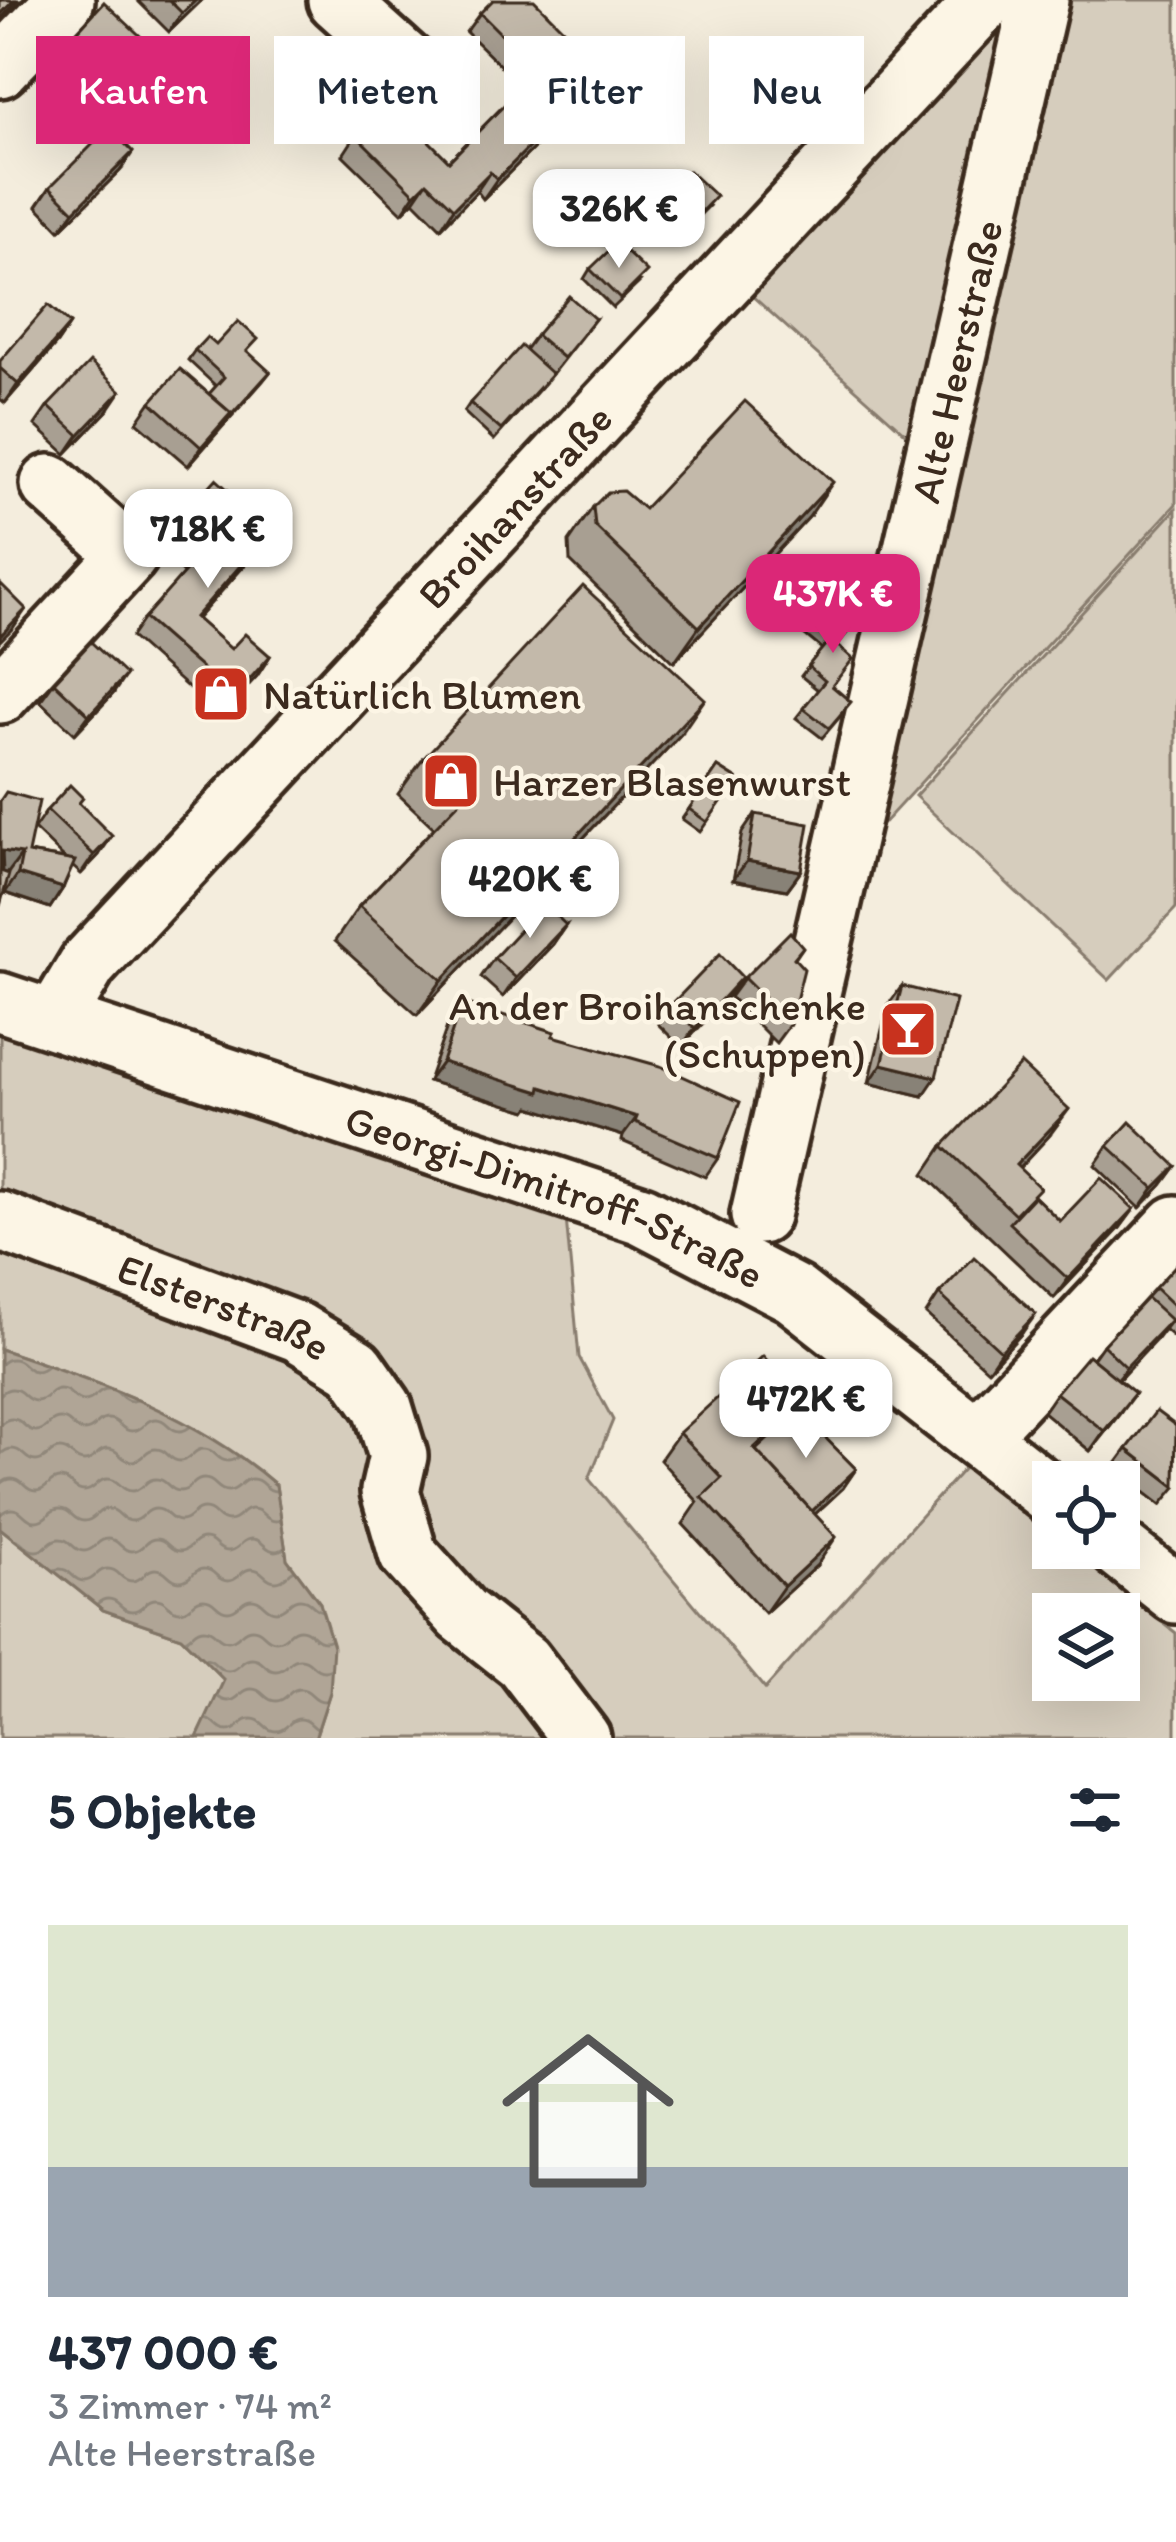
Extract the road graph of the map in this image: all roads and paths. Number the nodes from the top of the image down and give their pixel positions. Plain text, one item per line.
1 (337, 0) edge
2 (986, 0) edge
3 (1039, 0) edge
4 (48, 6) edge
5 (377, 36) edge
6 (0, 68) edge
7 (50, 484) dead end
8 (0, 694) edge
9 (0, 1002) edge
10 (55, 1019) junction
11 (760, 1215) dead end
12 (0, 1221) edge
13 (1176, 1226) edge
14 (977, 1437) junction
15 (1032, 1480) edge
16 (1140, 1565) edge
17 (1176, 1594) edge
18 (581, 1738) edge

1 - 5 street
2 - 10 street, Broihanstraße
3 - 11 street, Alte Heerstraße
4 - 6 street
7 - 8 street
9 - 10 street, Georgi-Dimitroff-Straße
10 - 14 street, Georgi-Dimitroff-Straße
12 - 18 street, Elsterstraße
13 - 14 street
14 - 15 street, Georgi-Dimitroff-Straße
16 - 17 street

